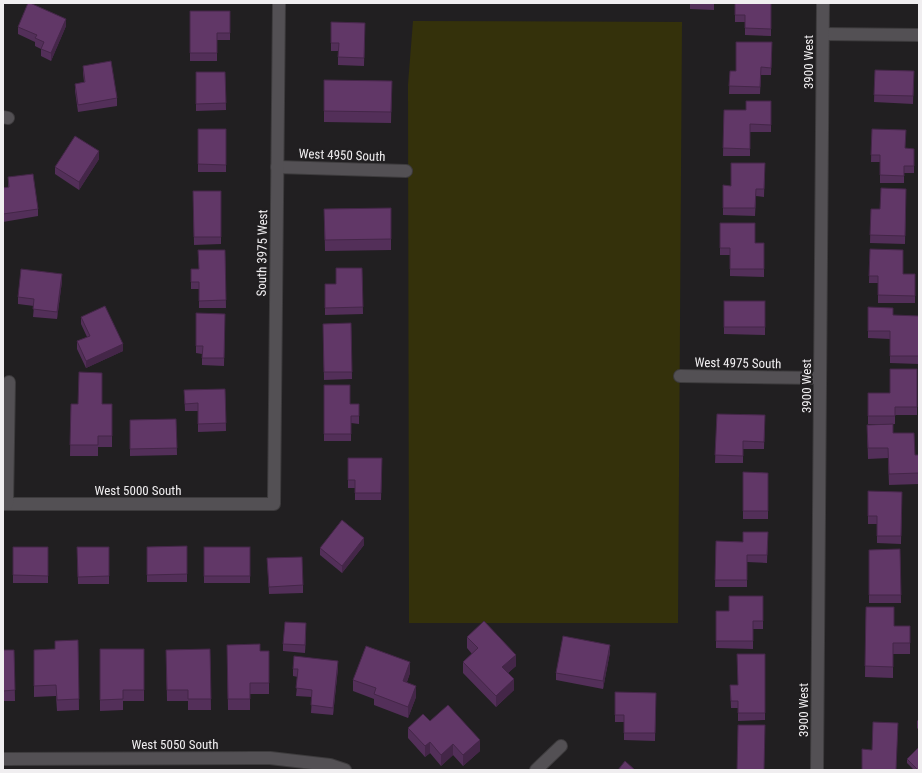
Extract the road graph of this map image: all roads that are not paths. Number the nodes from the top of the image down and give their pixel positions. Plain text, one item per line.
1 (279, 3) edge
2 (823, 3) edge
3 (822, 34) junction
4 (919, 35) edge
5 (277, 167) junction
6 (406, 171) dead end
7 (680, 376) dead end
8 (820, 378) junction
9 (9, 382) dead end
10 (5, 504) edge
11 (274, 504) joint
12 (561, 746) dead end
13 (3, 759) edge
14 (345, 770) edge
15 (536, 770) edge
16 (817, 770) edge

1 - 5 street, South 3975 West
2 - 3 street, 3900 West
3 - 4 street
3 - 8 street, 3900 West
5 - 6 street, West 4950 South
5 - 11 street, South 3975 West
7 - 8 street, West 4975 South
8 - 16 street, 3900 West
9 - 10 street
10 - 11 street, West 5000 South
12 - 15 street
13 - 14 street, West 5050 South

